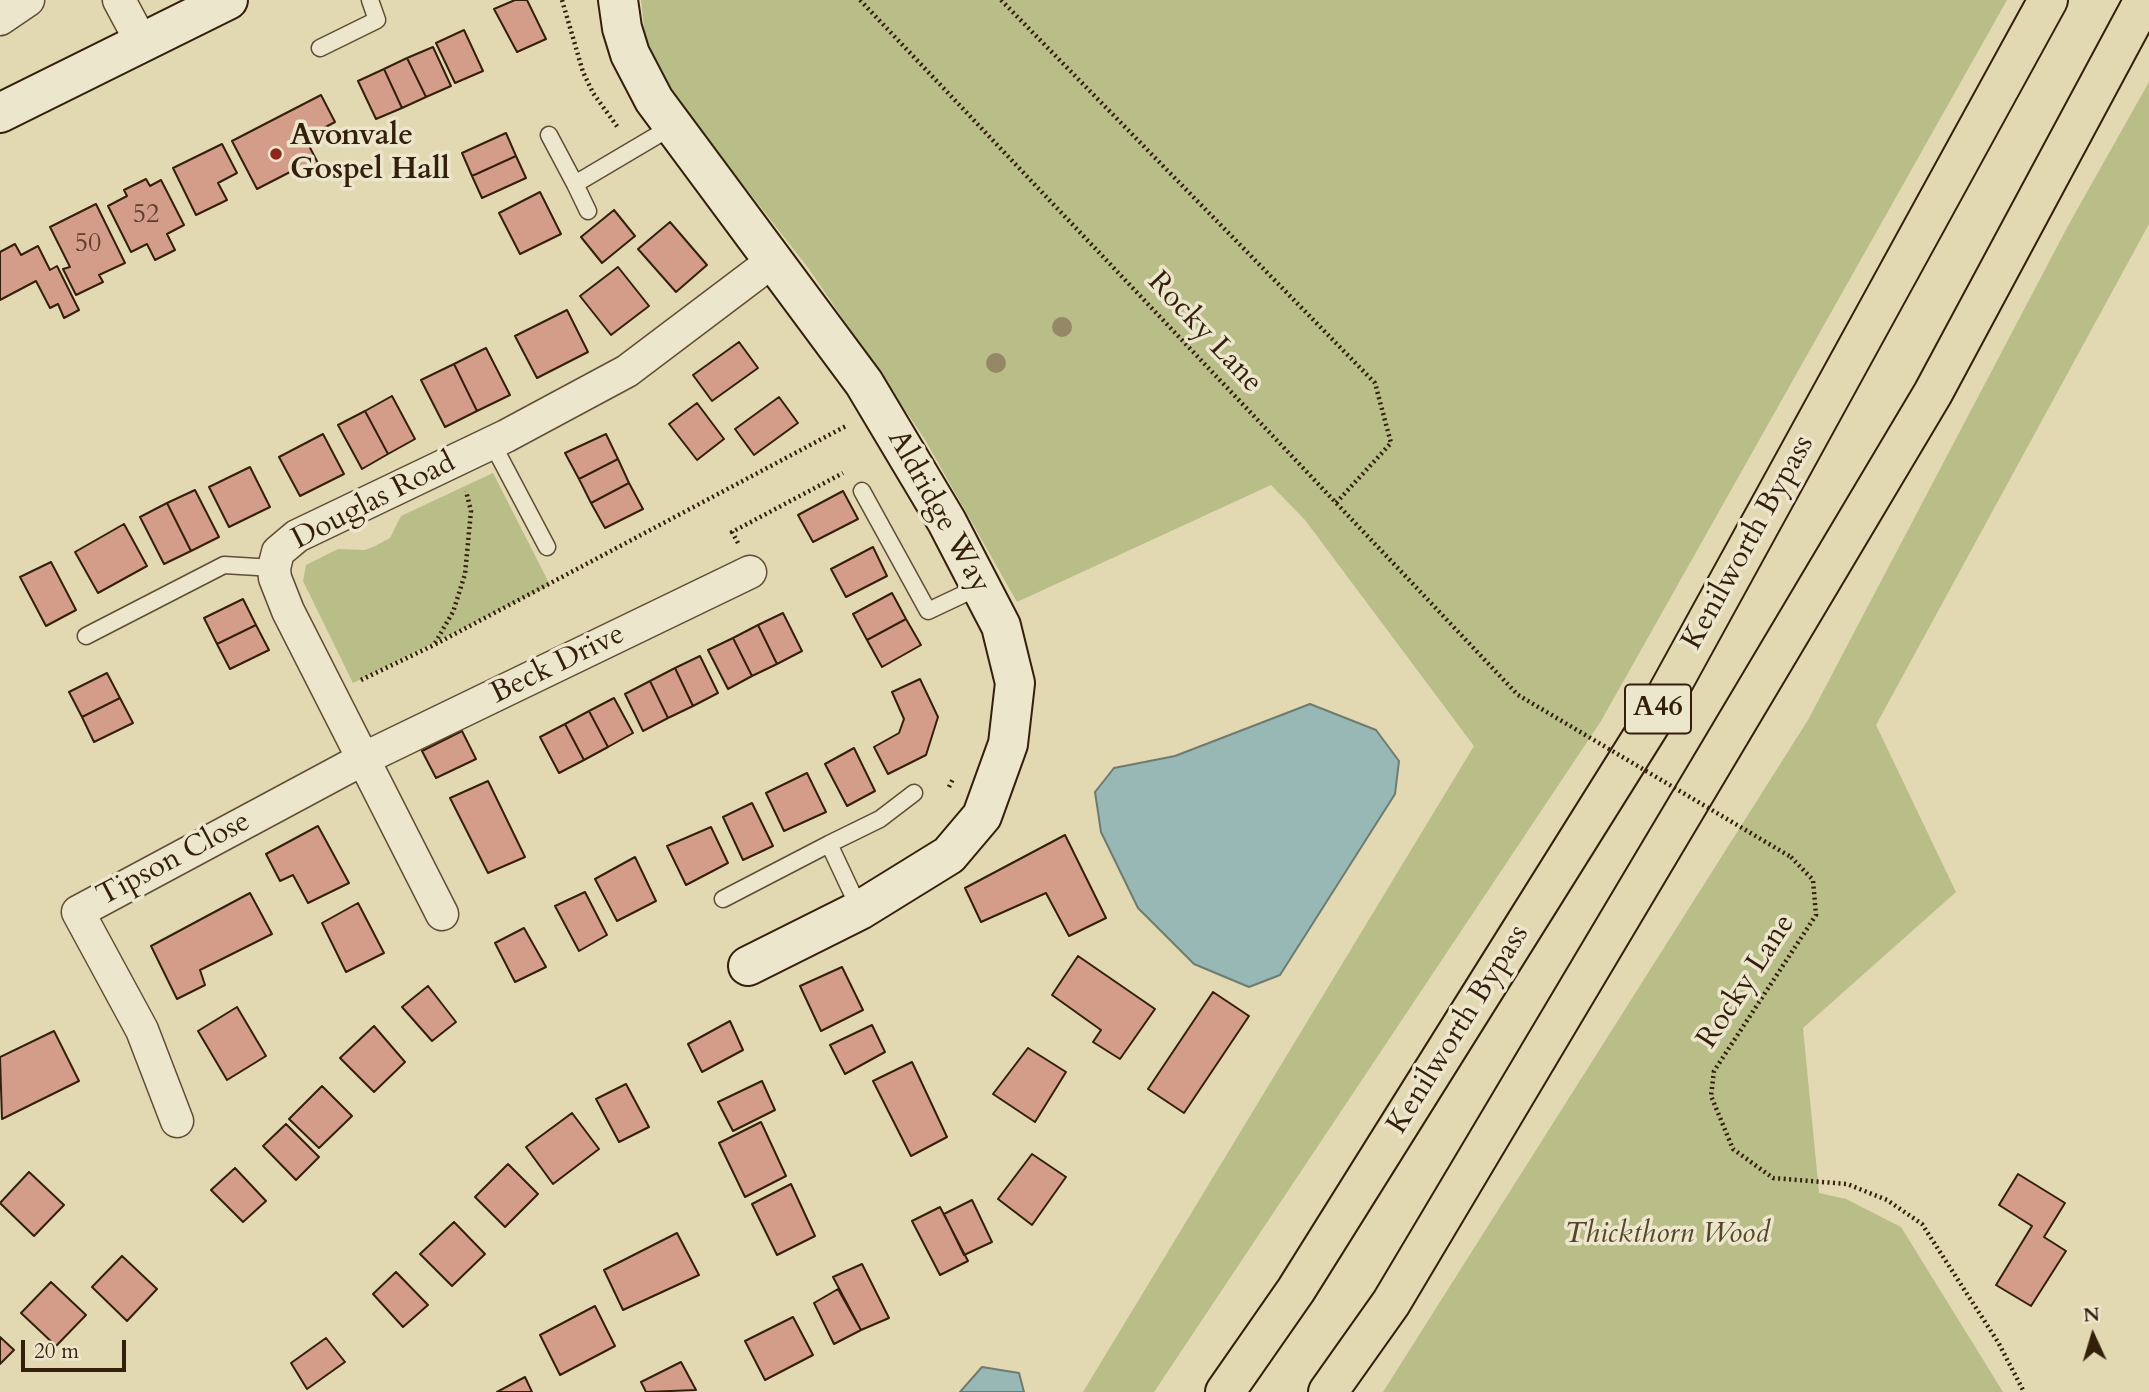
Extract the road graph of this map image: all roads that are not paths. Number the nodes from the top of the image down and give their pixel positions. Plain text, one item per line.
1 (28, 0) edge
2 (119, 0) edge
3 (228, 0) edge
4 (370, 0) edge
5 (618, 0) edge
6 (2048, 0) edge
7 (2144, 0) edge
8 (0, 19) edge
9 (142, 43) junction
10 (320, 48) dead end
11 (0, 113) edge
12 (673, 126) junction
13 (549, 135) dead end
14 (575, 184) junction
15 (589, 211) dead end
16 (774, 260) junction
17 (492, 443) junction
18 (862, 491) dead end
19 (547, 547) dead end
20 (274, 568) junction
21 (750, 572) road end
22 (981, 586) junction
23 (86, 636) dead end
24 (365, 758) junction
25 (914, 793) dead end
26 (829, 844) junction
27 (723, 900) dead end
28 (860, 910) junction
29 (442, 914) dead end
30 (748, 966) dead end
31 (177, 1121) dead end
32 (1225, 1392) edge
33 (1328, 1392) edge

1 - 8 street
2 - 9 street
3 - 9 street
4 - 10 lane
5 - 12 street, Aldridge Way
6 - 32 highway, Kenilworth Bypass / A46
7 - 33 highway, A46
9 - 11 street
12 - 14 lane
12 - 16 street, Aldridge Way
13 - 14 lane
14 - 15 lane
16 - 17 street, Douglas Road
16 - 22 street, Aldridge Way
17 - 19 lane
17 - 20 street, Douglas Road
18 - 22 lane
20 - 23 lane
20 - 24 street, Douglas Road
21 - 24 street, Beck Drive
22 - 28 street, Aldridge Way
24 - 29 street, Douglas Road
24 - 31 street, Tipson Close
25 - 26 lane
26 - 27 lane
26 - 28 lane
28 - 30 street, Aldridge Way

